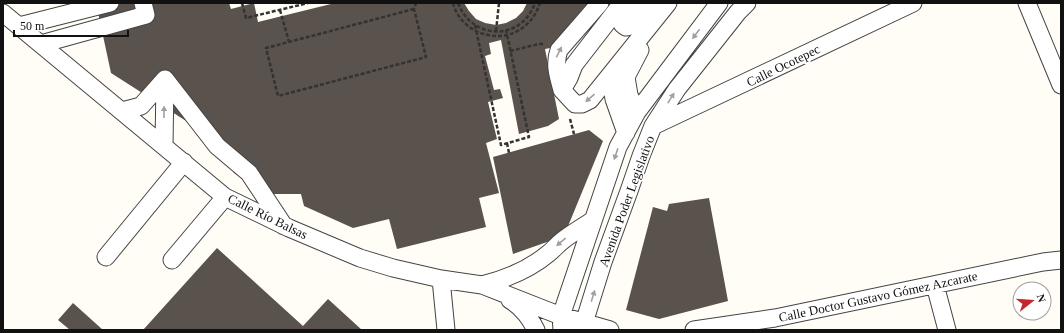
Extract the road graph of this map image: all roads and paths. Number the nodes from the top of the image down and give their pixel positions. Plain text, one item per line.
1 (110, 3) edge
2 (143, 3) edge
3 (242, 3) edge
4 (308, 3) edge
5 (416, 3) edge
6 (453, 3) edge
7 (458, 3) edge
8 (498, 3) edge
9 (535, 3) edge
10 (540, 3) edge
11 (600, 3) edge
12 (622, 3) edge
13 (637, 3) edge
14 (650, 3) edge
15 (669, 3) edge
16 (719, 3) edge
17 (913, 3) edge
18 (1027, 3) edge
19 (737, 6) edge
20 (91, 8) junction
21 (414, 9) junction
22 (280, 10) junction
23 (3, 13) edge
24 (475, 25) junction
25 (19, 26) junction
26 (97, 28) junction
27 (506, 30) junction
28 (496, 31) junction
29 (289, 42) junction
30 (40, 44) junction
31 (548, 44) dead end
32 (510, 51) junction
33 (618, 65) junction
34 (165, 79) junction
35 (1061, 85) edge
36 (562, 90) junction
37 (122, 111) junction
38 (637, 112) junction
39 (654, 126) junction
40 (626, 133) junction
41 (507, 143) junction
42 (164, 146) junction
43 (509, 153) dead end
44 (184, 162) junction
45 (226, 197) junction
46 (593, 220) junction
47 (284, 226) junction
48 (106, 257) dead end
49 (172, 260) dead end
50 (1061, 260) edge
51 (441, 279) junction
52 (482, 285) junction
53 (935, 285) junction
54 (561, 323) edge
55 (580, 326) edge
56 (446, 330) edge
57 (536, 330) edge
58 (610, 330) edge
59 (694, 330) edge
60 (947, 330) edge

1 - 20 street
2 - 26 street
3 - 22 path
4 - 22 path
5 - 21 path
6 - 10 path
7 - 24 path
8 - 28 path
9 - 27 path
36 -> 11 street
12 - 36 street
13 - 14 street
15 - 33 street
15 - 38 street
16 -> 38 street, Avenida Poder Legislativo
17 - 39 street, Calle Ocotepec
18 - 35 street
39 -> 19 street, Avenida Poder Legislativo
20 - 25 street
20 - 26 street
21 - 29 path
21 - 29 path
22 - 29 path
23 - 25 street, Calle Río Balsas
24 - 28 path
24 - 41 path
25 - 30 street, Calle Río Balsas
26 - 30 street
27 - 28 path
27 - 32 path
30 - 37 street, Calle Río Balsas
31 - 32 path
32 - 41 path
33 -> 36 street
33 - 40 street
34 - 37 street
42 -> 34 street
34 - 47 street
37 - 42 street, Calle Río Balsas
38 - 40 street, Avenida Poder Legislativo
55 -> 39 street, Avenida Poder Legislativo
40 -> 46 street, Avenida Poder Legislativo
41 - 43 path
42 - 44 street, Calle Río Balsas
44 - 45 street, Calle Río Balsas
44 - 48 street
45 - 47 street, Calle Río Balsas
45 - 49 street
46 -> 52 street
46 - 54 street, Avenida Poder Legislativo
47 - 51 street, Calle Río Balsas
50 - 53 street, Calle Doctor Gustavo Gómez Azcarate
51 - 52 street, Calle Río Balsas
51 - 56 street
52 - 54 street, Calle Río Balsas
52 - 57 street
53 - 59 street, Calle Doctor Gustavo Gómez Azcarate
53 - 60 street
54 - 55 street, Calle Río Balsas
55 - 58 street

